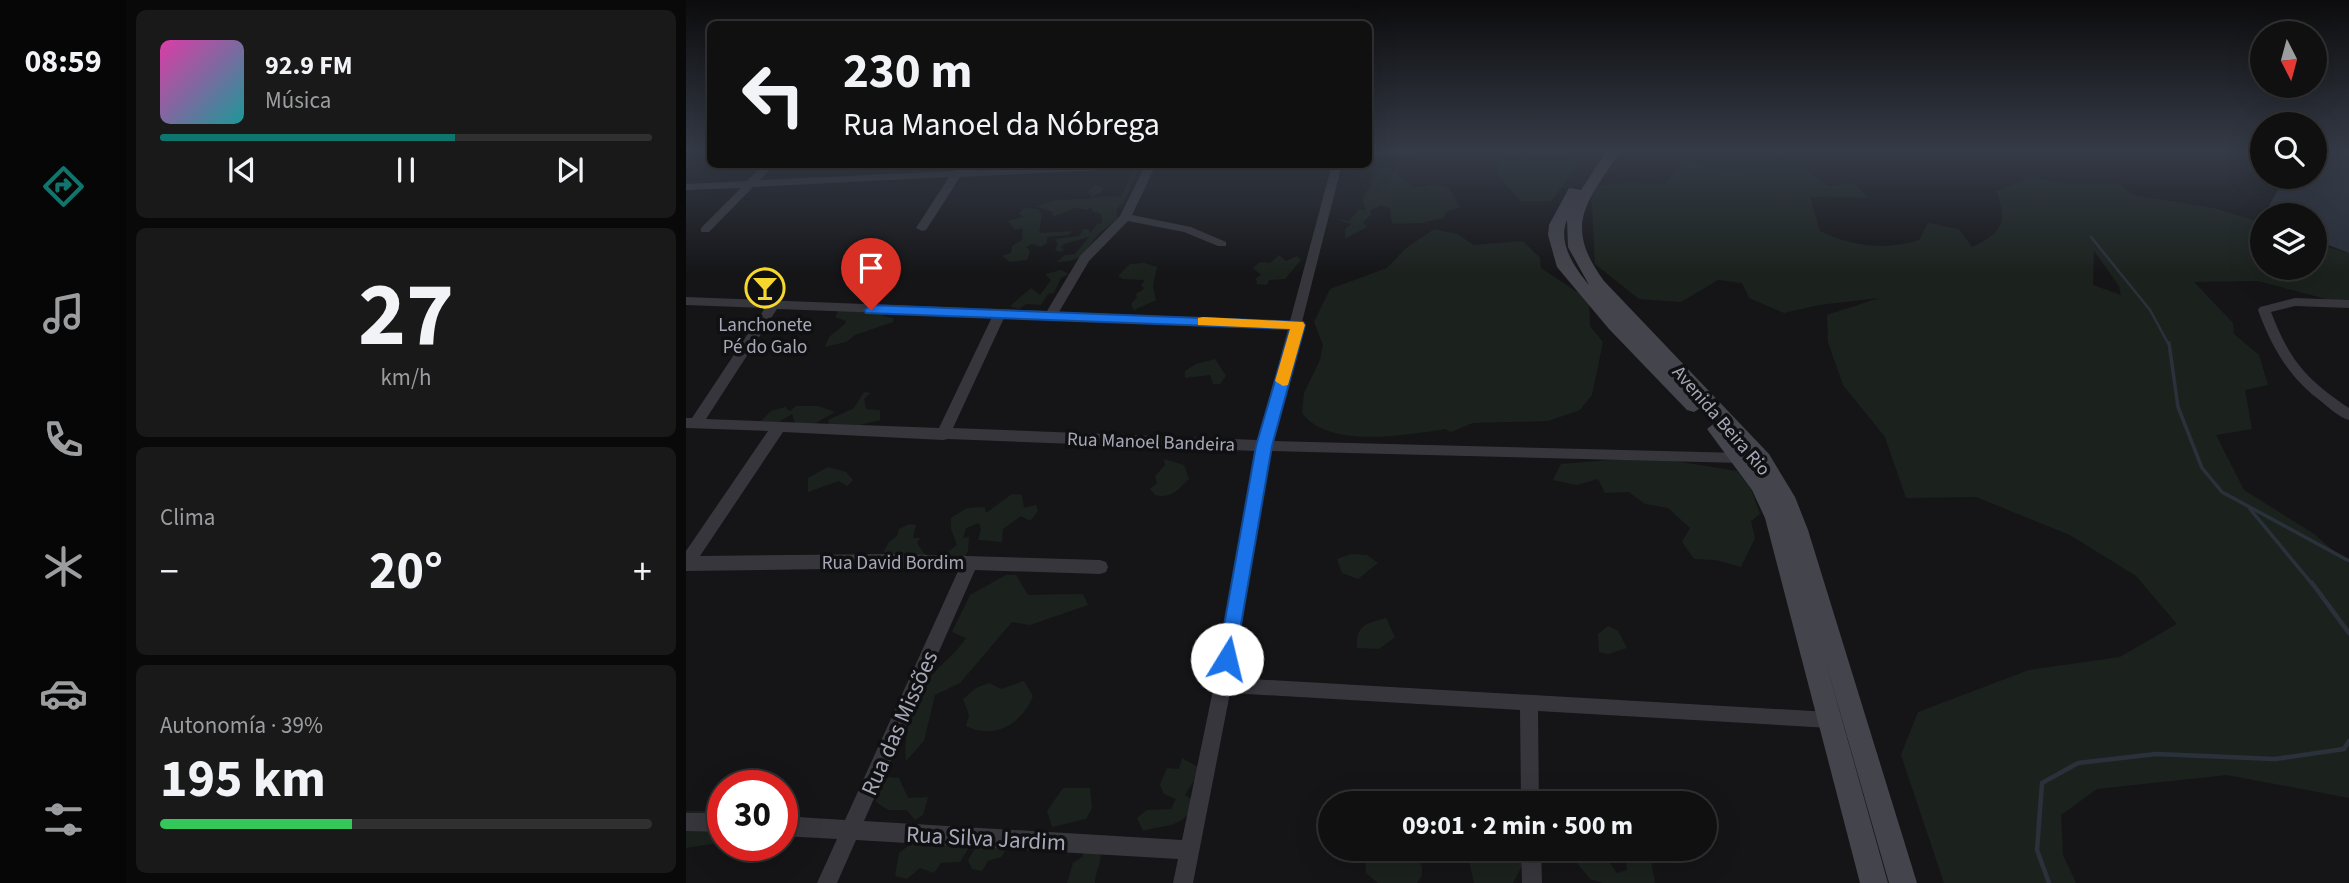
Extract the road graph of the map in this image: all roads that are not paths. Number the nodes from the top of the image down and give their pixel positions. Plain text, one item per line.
1 (742, 193) edge
2 (944, 193) edge
3 (1138, 193) edge
4 (1330, 193) edge
5 (1573, 193) edge
6 (1587, 193) edge
7 (1125, 217) junction
8 (922, 228) dead end
9 (705, 230) dead end
10 (1222, 244) dead end
11 (686, 301) edge
12 (774, 304) junction
13 (2349, 304) edge
14 (999, 315) junction
15 (1050, 316) junction
16 (1623, 322) junction
17 (1298, 325) junction
18 (2349, 415) edge
19 (691, 423) edge
20 (778, 428) junction
21 (943, 435) junction
22 (1264, 446) junction
23 (1742, 458) junction
24 (970, 563) junction
25 (686, 564) edge
26 (1100, 567) dead end
27 (1223, 685) junction
28 (1529, 704) junction
29 (1830, 720) junction
30 (1530, 791) edge
31 (686, 822) edge
32 (707, 823) edge
33 (798, 827) edge
34 (851, 830) junction
35 (1189, 850) junction
36 (1531, 861) edge
37 (827, 883) edge
38 (1183, 883) edge
39 (1532, 883) edge
40 (1874, 883) edge
41 (1903, 883) edge

1 - 9 street
2 - 8 street
3 - 7 street
4 - 17 street
5 - 16 main road, Avenida Beira Rio
6 - 16 main road, Avenida Beira Rio
7 - 10 street
7 - 15 street
11 - 12 street
12 - 14 street
12 - 19 street
13 - 18 street
14 - 15 street
14 - 21 street
15 - 17 street
16 - 23 main road, Avenida Beira Rio
16 - 41 main road, Avenida Beira Rio
17 - 22 street
19 - 20 street, Rua Manoel Bandeira
20 - 21 street, Rua Manoel Bandeira
20 - 25 street
21 - 22 street, Rua Manoel Bandeira
22 - 23 street, Rua Manoel Bandeira
22 - 27 street
23 - 29 main road, Avenida Beira Rio
24 - 25 street, Rua David Bordim
24 - 26 street, Rua David Bordim
24 - 34 street, Rua das Missões
27 - 28 street
27 - 35 street
28 - 29 street
28 - 30 street
29 - 40 main road, Avenida Beira Rio
31 - 32 street
33 - 34 street, Rua Silva Jardim
34 - 35 street, Rua Silva Jardim
34 - 37 street, Rua das Missões
35 - 38 street
36 - 39 street

